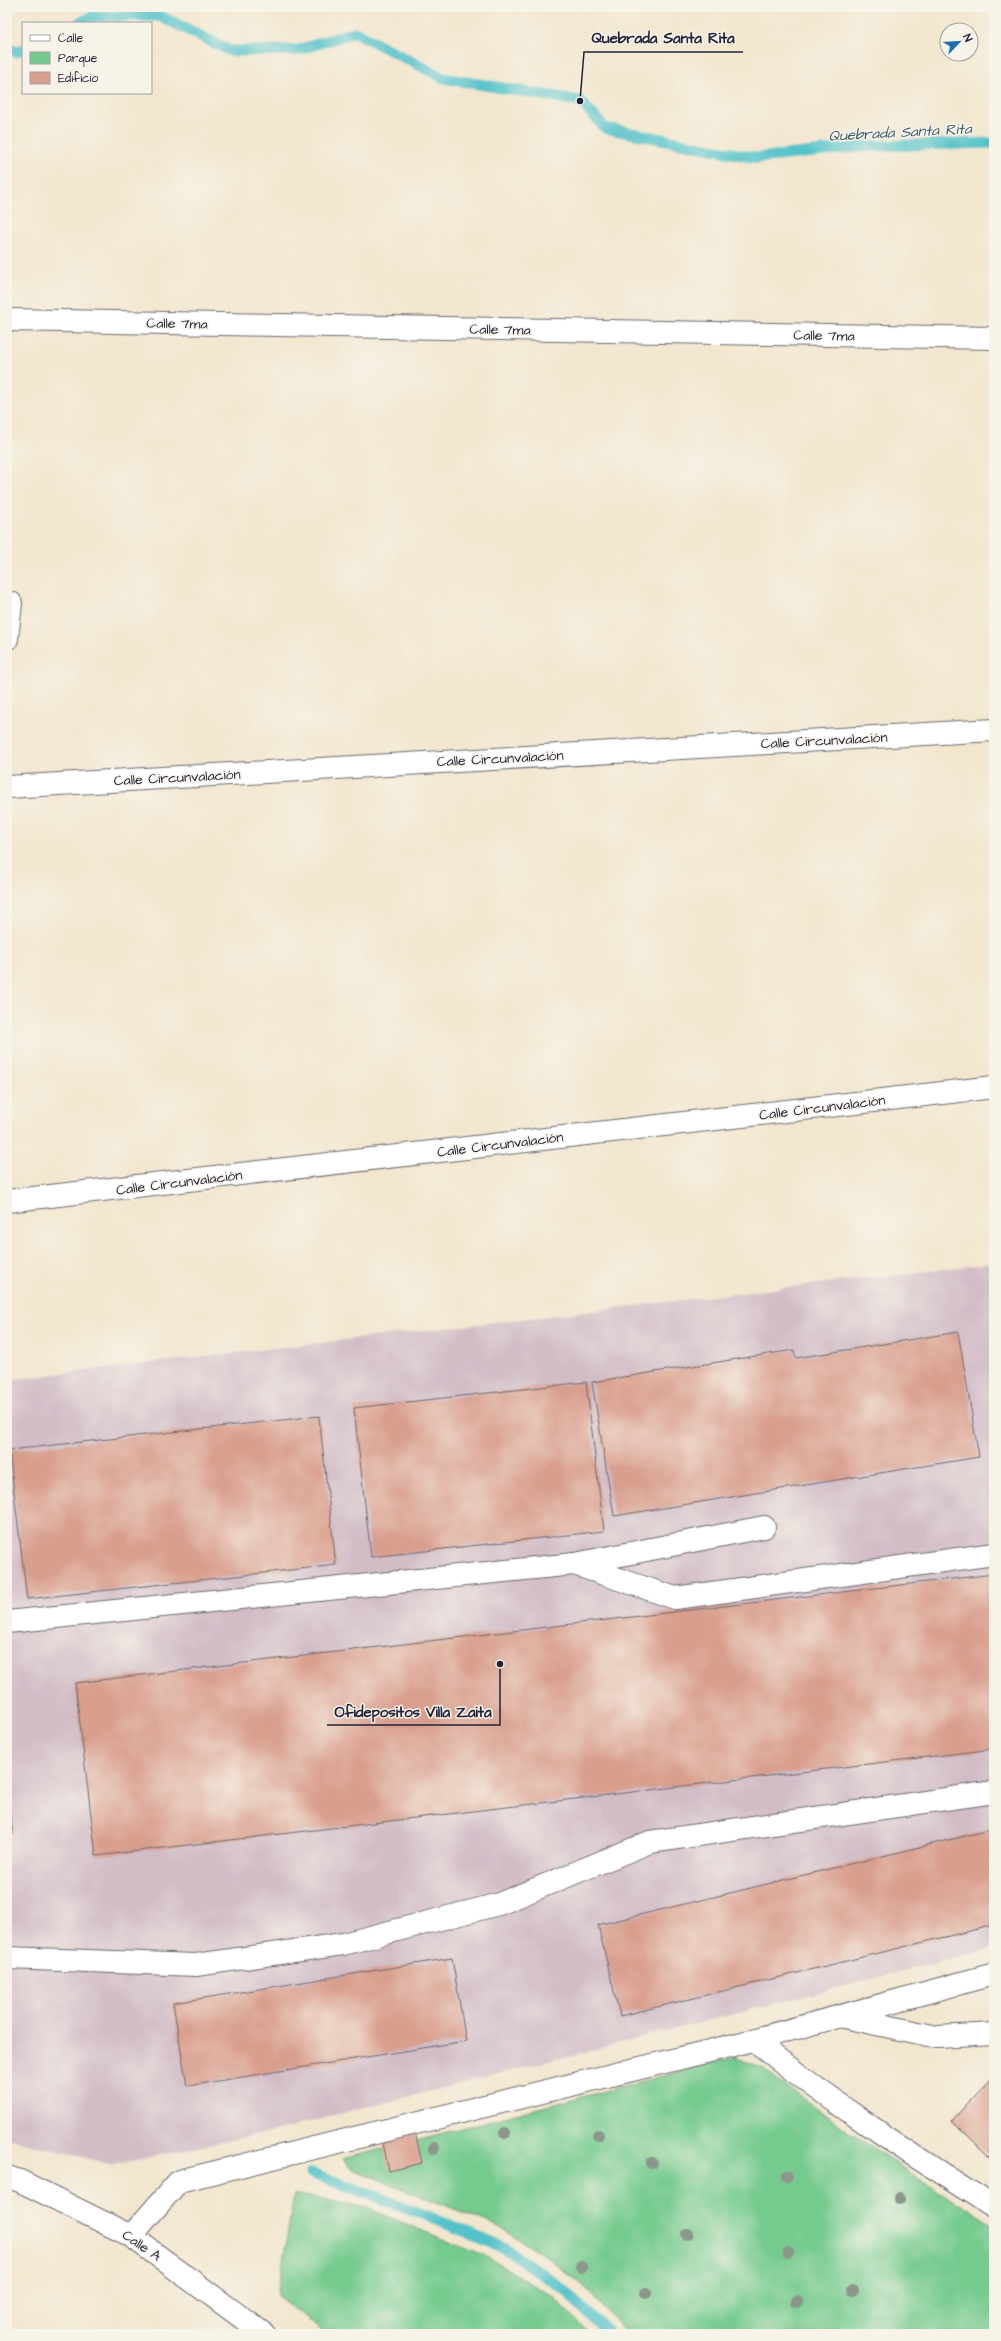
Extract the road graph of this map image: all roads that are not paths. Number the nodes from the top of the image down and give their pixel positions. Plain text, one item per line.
1 (7, 320) edge
2 (994, 338) edge
3 (11, 603) dead end
4 (7, 639) edge
5 (994, 730) edge
6 (7, 787) edge
7 (994, 1087) edge
8 (7, 1202) edge
9 (764, 1527) dead end
10 (994, 1554) edge
11 (574, 1564) junction
12 (7, 1622) edge
13 (994, 1792) edge
14 (7, 1958) edge
15 (994, 1974) edge
16 (841, 2016) junction
17 (994, 2034) edge
18 (754, 2040) junction
19 (7, 2177) edge
20 (994, 2208) edge
21 (132, 2236) junction
22 (264, 2334) edge

1 - 2 street, Calle 7ma
3 - 4 street
5 - 6 street, Calle Circunvalación
7 - 8 street, Calle Circunvalación
9 - 11 street
10 - 11 street
11 - 12 street
13 - 14 street
15 - 16 street
16 - 17 street
16 - 18 street
18 - 20 street
18 - 21 street
19 - 21 street, Calle A
21 - 22 street, Calle A

